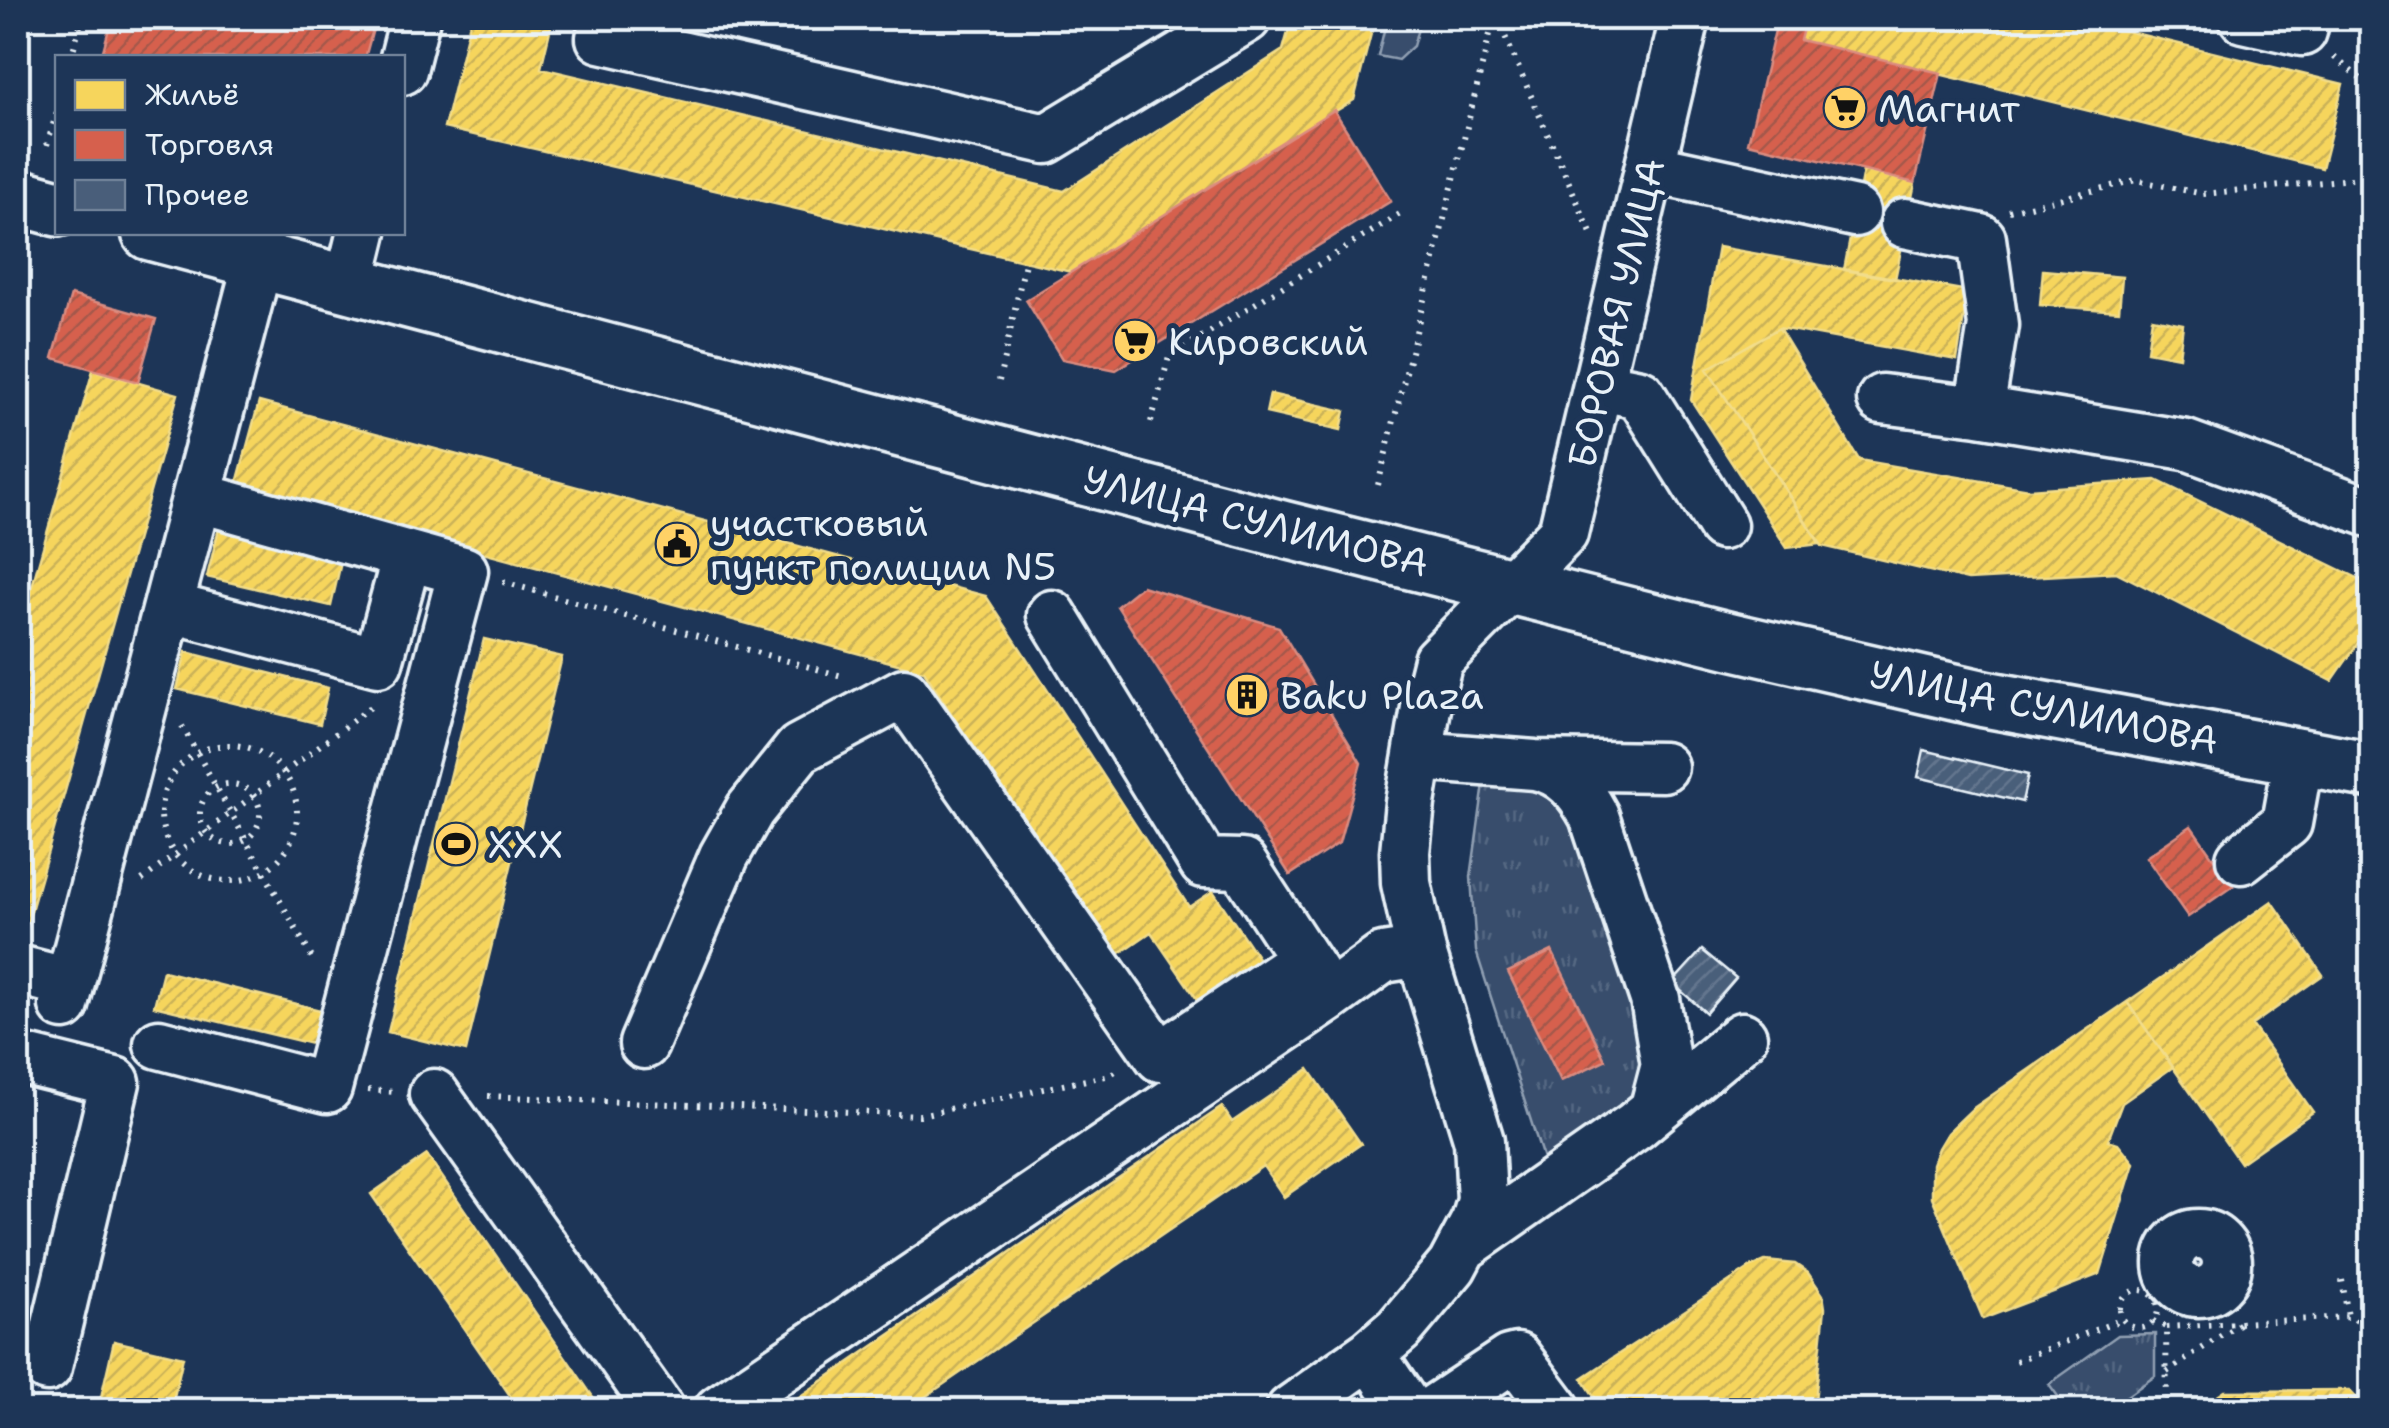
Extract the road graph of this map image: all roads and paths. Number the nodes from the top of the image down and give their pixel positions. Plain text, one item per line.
1 (82, 18) edge
2 (415, 18) edge
3 (606, 18) edge
4 (1246, 18) edge
5 (1495, 18) edge
6 (1685, 18) edge
7 (2244, 18) edge
8 (2305, 18) edge
9 (72, 55) edge
10 (405, 58) edge
11 (55, 118) edge
12 (47, 145) dead end
13 (1650, 168) junction
14 (2362, 178) dead end
15 (18, 197) edge
16 (55, 207) edge
17 (1856, 212) dead end
18 (1400, 214) dead end
19 (1906, 223) dead end
20 (161, 235) edge
21 (361, 235) edge
22 (1980, 239) junction
23 (1598, 248) dead end
24 (258, 262) junction
25 (1025, 263) dead end
26 (349, 285) junction
27 (999, 381) dead end
28 (1600, 386) junction
29 (1882, 399) dead end
30 (1979, 411) junction
31 (1151, 422) dead end
32 (1378, 485) dead end
33 (197, 498) junction
34 (2372, 513) edge
35 (1722, 525) dead end
36 (407, 556) junction
37 (463, 571) junction
38 (1508, 586) junction
39 (168, 607) junction
40 (1052, 615) dead end
41 (150, 673) junction
42 (904, 694) junction
43 (378, 702) dead end
44 (198, 753) junction
45 (1418, 756) junction
46 (2299, 757) junction
47 (1536, 765) junction
48 (1663, 767) dead end
49 (2372, 770) edge
50 (284, 773) junction
51 (217, 787) junction
52 (254, 796) junction
53 (232, 812) junction
54 (206, 832) junction
55 (246, 839) junction
56 (176, 855) junction
57 (2241, 859) dead end
58 (264, 872) junction
59 (85, 922) junction
60 (1420, 952) junction
61 (18, 970) edge
62 (1317, 978) junction
63 (345, 1017) junction
64 (1742, 1037) dead end
65 (159, 1044) dead end
66 (644, 1044) dead end
67 (18, 1058) edge
68 (1110, 1075) dead end
69 (326, 1088) junction
70 (434, 1094) junction
71 (1655, 1107) junction
72 (1466, 1245) junction
73 (2342, 1280) dead end
74 (2161, 1300) junction
75 (2348, 1318) junction
76 (2123, 1319) junction
77 (2241, 1323) junction
78 (2166, 1328) junction
79 (2372, 1346) edge
80 (1370, 1354) junction
81 (2016, 1361) dead end
82 (47, 1368) dead end
83 (2166, 1373) junction
84 (660, 1410) edge
85 (719, 1410) edge
86 (1291, 1410) edge
87 (1408, 1410) edge
88 (1434, 1410) edge
89 (1556, 1410) edge
90 (2167, 1410) edge

1 - 9 path
2 - 10 street
3 - 4 street
5 - 23 path
5 - 32 path
6 - 13 street, БОРОВАЯ УЛИЦА
7 - 8 street
11 - 12 path
13 - 17 street
13 - 28 street, БОРОВАЯ УЛИЦА
14 - 22 path
15 - 16 main road
18 - 31 path
19 - 22 street
20 - 24 main road, УЛИЦА СУЛИМОВА
21 - 26 street
22 - 30 street
24 - 26 main road, УЛИЦА СУЛИМОВА
24 - 33 street
25 - 27 path
26 - 38 main road, УЛИЦА СУЛИМОВА
28 - 35 street
28 - 38 street, БОРОВАЯ УЛИЦА
29 - 30 street
30 - 34 street
33 - 36 street
33 - 39 street
36 - 37 street
36 - 39 street
37 - 42 path
37 - 63 street
38 - 45 street, БОРОВАЯ УЛИЦА
38 - 46 main road, УЛИЦА СУЛИМОВА
39 - 41 street
40 - 62 street
41 - 44 path
41 - 59 street
42 - 62 street
42 - 66 street
43 - 50 path
44 - 50 path
44 - 51 path
44 - 56 path
45 - 47 street
45 - 60 street, БОРОВАЯ УЛИЦА
46 - 49 main road, УЛИЦА СУЛИМОВА
46 - 57 street
47 - 48 street
47 - 71 street
50 - 52 path
50 - 58 path
51 - 52 path
51 - 53 path
51 - 54 path
52 - 53 path
52 - 55 path
53 - 54 path
53 - 55 path
54 - 55 path
54 - 56 path
55 - 58 path
56 - 58 path
56 - 59 path
58 - 63 path
59 - 61 street
60 - 62 street
60 - 72 street, БОРОВАЯ УЛИЦА
62 - 85 street
63 - 69 street
64 - 71 street
65 - 69 street
67 - 82 street
68 - 70 path
69 - 70 path
70 - 84 street
71 - 72 street
72 - 80 street
73 - 75 path
74 - 76 path
74 - 76 path
74 - 78 path
75 - 77 path
75 - 79 path
76 - 81 path
77 - 78 path
77 - 83 path
78 - 83 path
80 - 86 street
80 - 87 street
83 - 90 path
88 - 89 street

